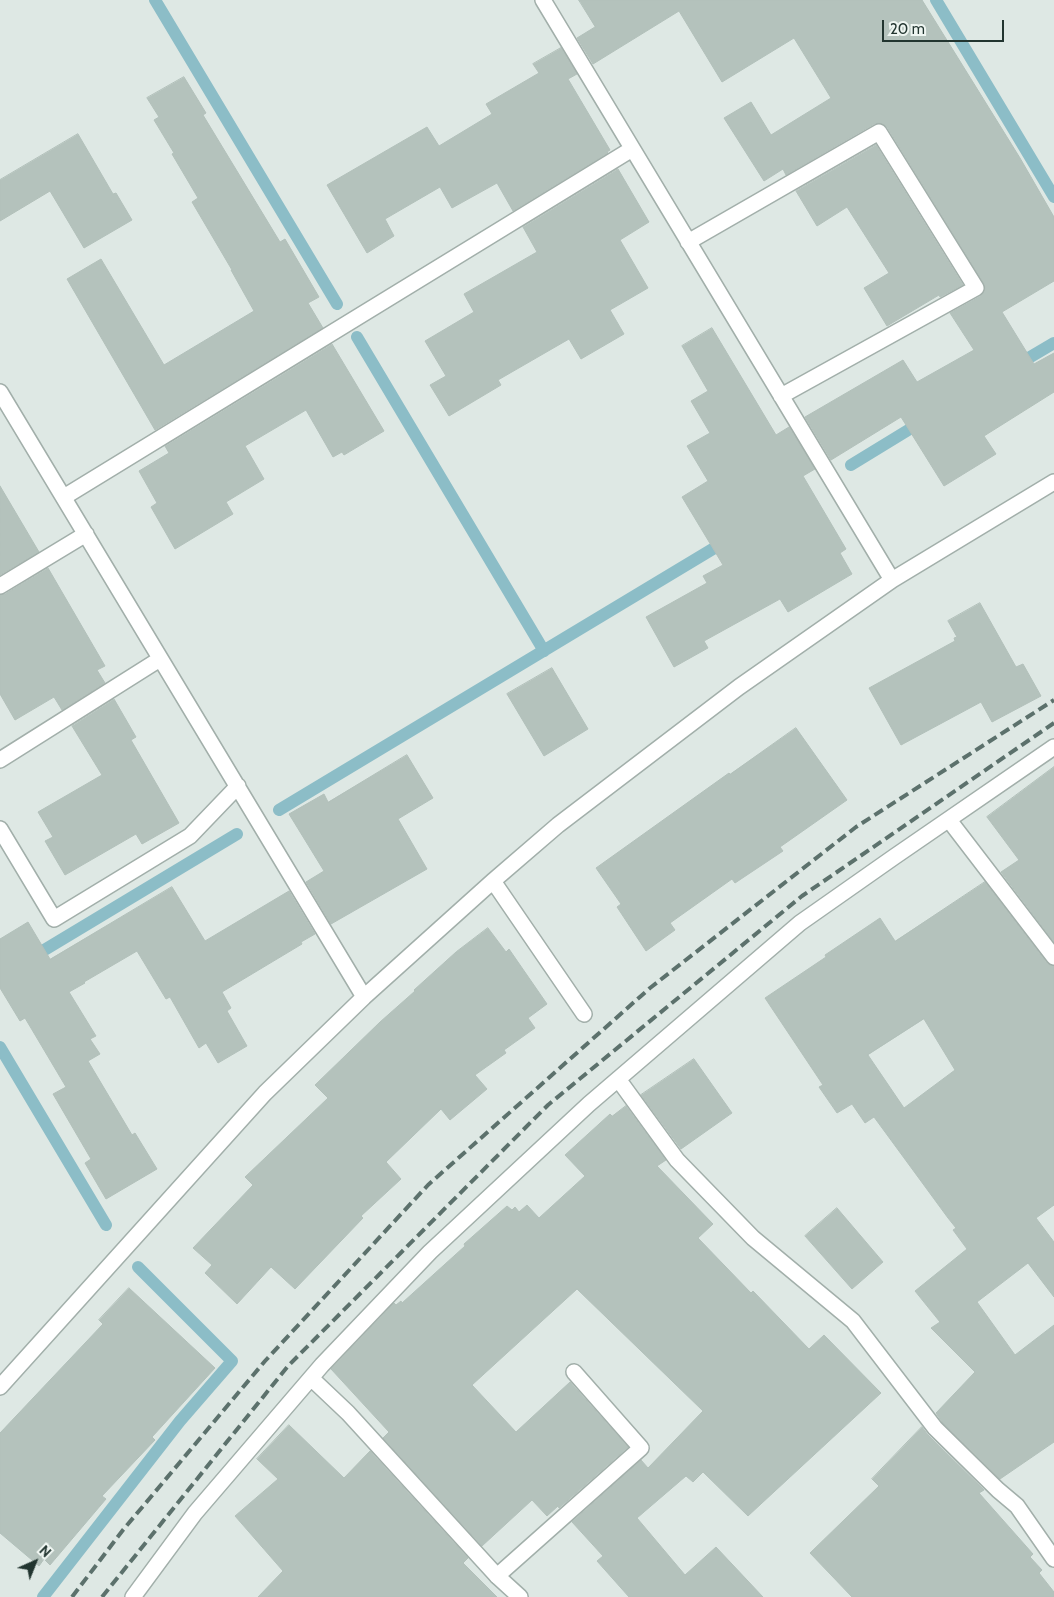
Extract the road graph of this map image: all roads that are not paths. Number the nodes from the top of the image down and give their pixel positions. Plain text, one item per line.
1 (543, 0) edge
2 (632, 149) junction
3 (688, 242) junction
4 (0, 392) edge
5 (781, 396) junction
6 (1054, 482) edge
7 (64, 498) junction
8 (86, 534) junction
9 (892, 580) junction
10 (0, 586) edge
11 (160, 659) junction
12 (1054, 747) edge
13 (0, 760) edge
14 (238, 786) junction
15 (949, 820) junction
16 (0, 829) edge
17 (493, 881) junction
18 (1054, 956) edge
19 (364, 996) junction
20 (584, 1014) dead end
21 (618, 1079) junction
22 (574, 1372) dead end
23 (311, 1378) junction
24 (0, 1387) edge
25 (1054, 1559) edge
26 (497, 1576) junction
27 (133, 1597) edge
28 (520, 1597) edge

1 - 2 street
2 - 3 street
2 - 7 street
3 - 5 street
3 - 5 street
4 - 7 street
5 - 9 street
6 - 9 street
7 - 8 street
8 - 10 street
8 - 11 street
9 - 17 street
11 - 13 street
11 - 14 street
12 - 15 street
14 - 16 street
14 - 19 street
15 - 18 street
15 - 21 street
17 - 19 street
17 - 20 street
19 - 24 street
21 - 23 street
21 - 25 street
22 - 26 street
23 - 26 street
23 - 27 street
26 - 28 street

